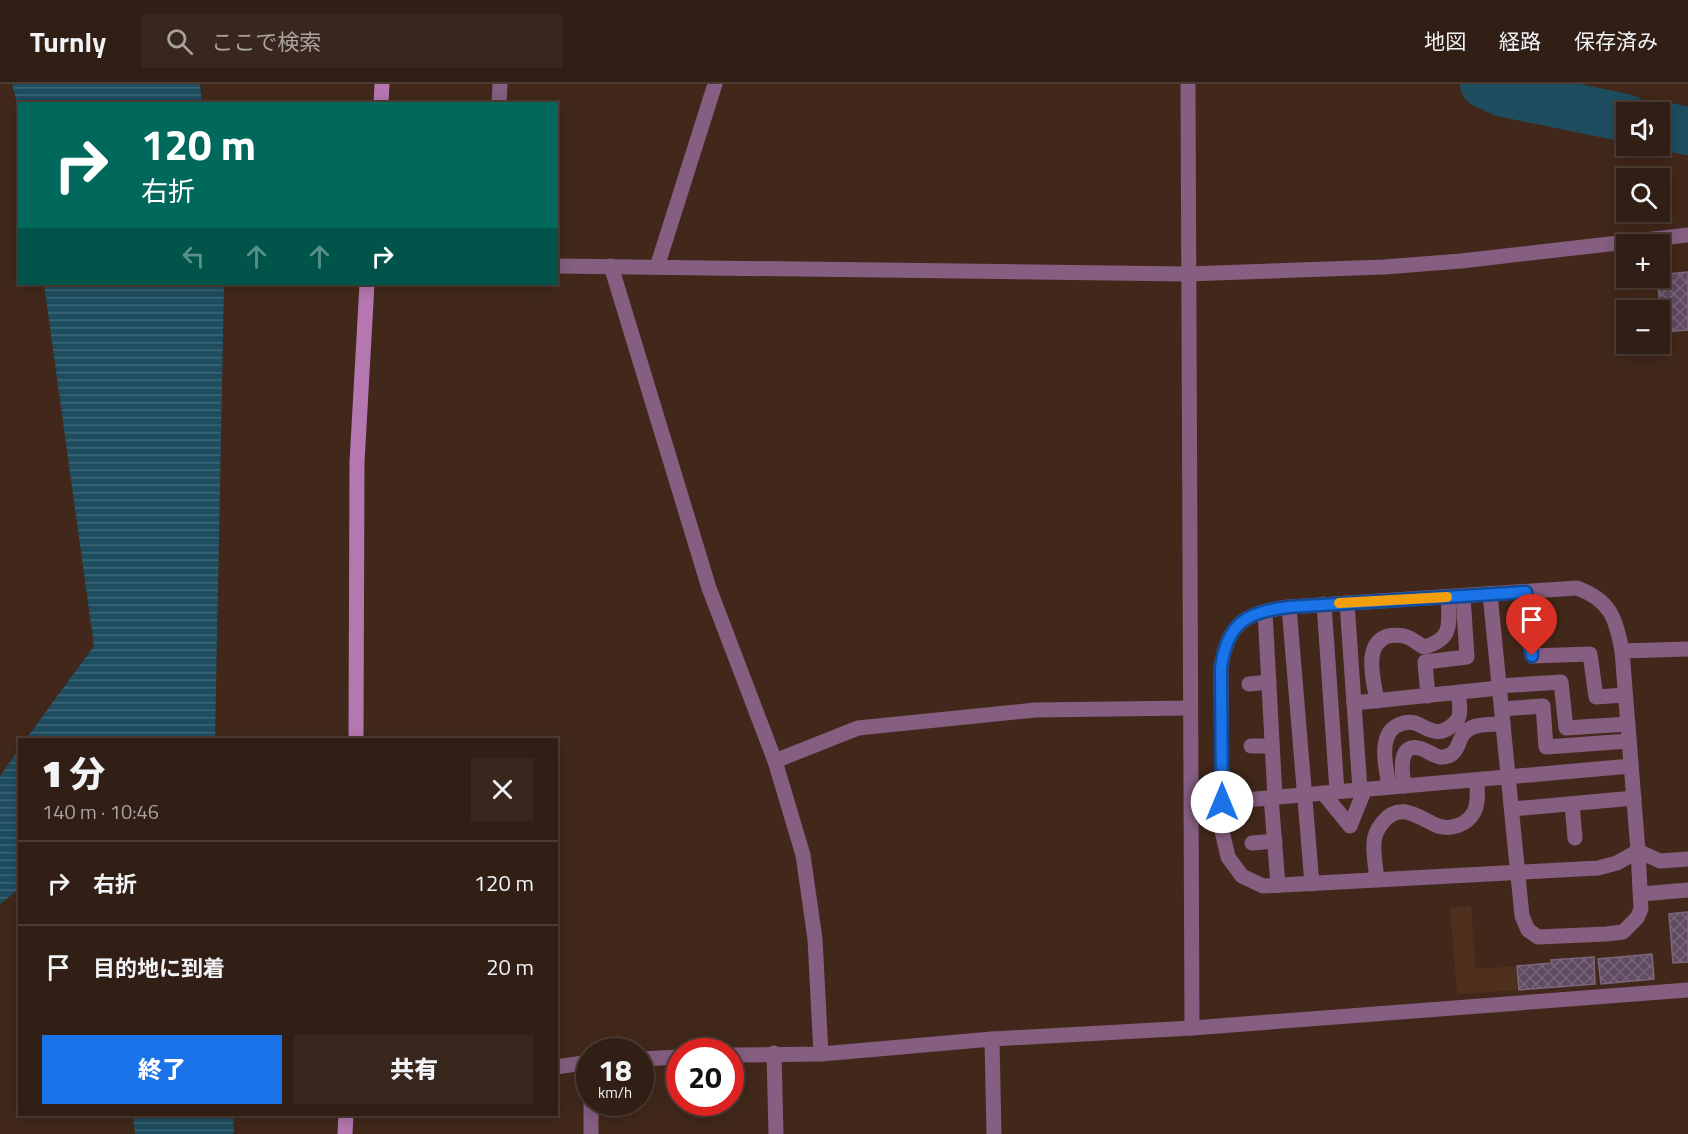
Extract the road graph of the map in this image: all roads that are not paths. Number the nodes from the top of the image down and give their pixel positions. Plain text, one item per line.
1 (382, 84) edge
2 (500, 84) edge
3 (716, 84) edge
4 (1188, 84) edge
5 (381, 102) edge
6 (499, 102) edge
7 (1688, 235) edge
8 (558, 266) edge
9 (611, 266) junction
10 (657, 267) junction
11 (1187, 274) junction
12 (367, 285) edge
13 (1526, 592) junction
14 (1490, 594) junction
15 (1463, 596) junction
16 (1448, 597) junction
17 (1347, 603) junction
18 (1324, 604) junction
19 (1289, 607) junction
20 (1265, 612) junction
21 (1688, 649) edge
22 (1622, 651) junction
23 (1269, 682) junction
24 (1249, 684) dead end
25 (1499, 687) junction
26 (1458, 693) junction
27 (1625, 695) junction
28 (1428, 696) junction
29 (1377, 701) junction
30 (1354, 703) junction
31 (1190, 708) junction
32 (1502, 716) junction
33 (1628, 724) junction
34 (356, 738) edge
35 (1629, 741) junction
36 (1251, 746) dead end
37 (1272, 746) junction
38 (775, 761) junction
39 (1631, 766) junction
40 (1508, 777) junction
41 (1477, 780) junction
42 (1396, 786) junction
43 (1363, 789) junction
44 (1330, 792) junction
45 (1304, 795) junction
46 (1273, 797) junction
47 (1634, 798) junction
48 (1222, 802) junction
49 (1572, 804) junction
50 (1512, 809) junction
51 (1575, 838) dead end
52 (1275, 841) junction
53 (1252, 843) dead end
54 (1638, 851) junction
55 (1688, 859) edge
56 (1518, 873) junction
57 (1377, 880) junction
58 (1312, 884) junction
59 (1278, 885) junction
60 (1688, 890) edge
61 (1641, 894) junction
62 (1688, 990) edge
63 (1192, 1028) junction
64 (992, 1039) junction
65 (774, 1053) junction
66 (744, 1054) edge
67 (821, 1054) junction
68 (576, 1064) edge
69 (558, 1067) edge
70 (346, 1116) edge
71 (591, 1116) edge
72 (345, 1134) edge
73 (591, 1134) edge
74 (776, 1134) edge
75 (994, 1134) edge

1 - 5 street
2 - 6 street
3 - 10 street
4 - 11 street
7 - 11 street
8 - 9 street
9 - 10 street
9 - 38 street
10 - 11 street
11 - 31 street
12 - 34 street
13 - 14 street
13 - 22 street
13 - 27 street
14 - 15 street
14 - 25 street
15 - 16 street
15 - 28 street
16 - 17 street
16 - 29 street
17 - 18 street
17 - 30 street
18 - 19 street
18 - 44 street
19 - 20 street
19 - 45 street
20 - 23 street
20 - 48 street
21 - 22 street
22 - 27 street
23 - 24 street
23 - 37 street
25 - 26 street
25 - 32 street
25 - 33 street
26 - 28 street
26 - 42 street
27 - 33 street
28 - 29 street
29 - 30 street
30 - 43 street
31 - 38 street
31 - 63 street
32 - 35 street
32 - 40 street
32 - 42 street
33 - 35 street
35 - 39 street
36 - 37 street
37 - 46 street
38 - 67 street
39 - 40 street
39 - 47 street
40 - 41 street
40 - 50 street
41 - 42 street
41 - 57 street
42 - 43 street
43 - 44 street
43 - 44 street
44 - 45 street
45 - 46 street
45 - 58 street
46 - 48 street
46 - 52 street
47 - 49 street
47 - 54 street
48 - 59 street
49 - 50 street
49 - 51 street
50 - 56 street
52 - 53 street
52 - 59 street
54 - 55 street
54 - 56 street
54 - 61 street
56 - 57 street
56 - 61 street
57 - 58 street
58 - 59 street
60 - 61 street
62 - 63 street
63 - 64 street
64 - 67 street
64 - 75 street
65 - 66 street
65 - 67 street
65 - 74 street
68 - 69 street
70 - 72 street
71 - 73 street

